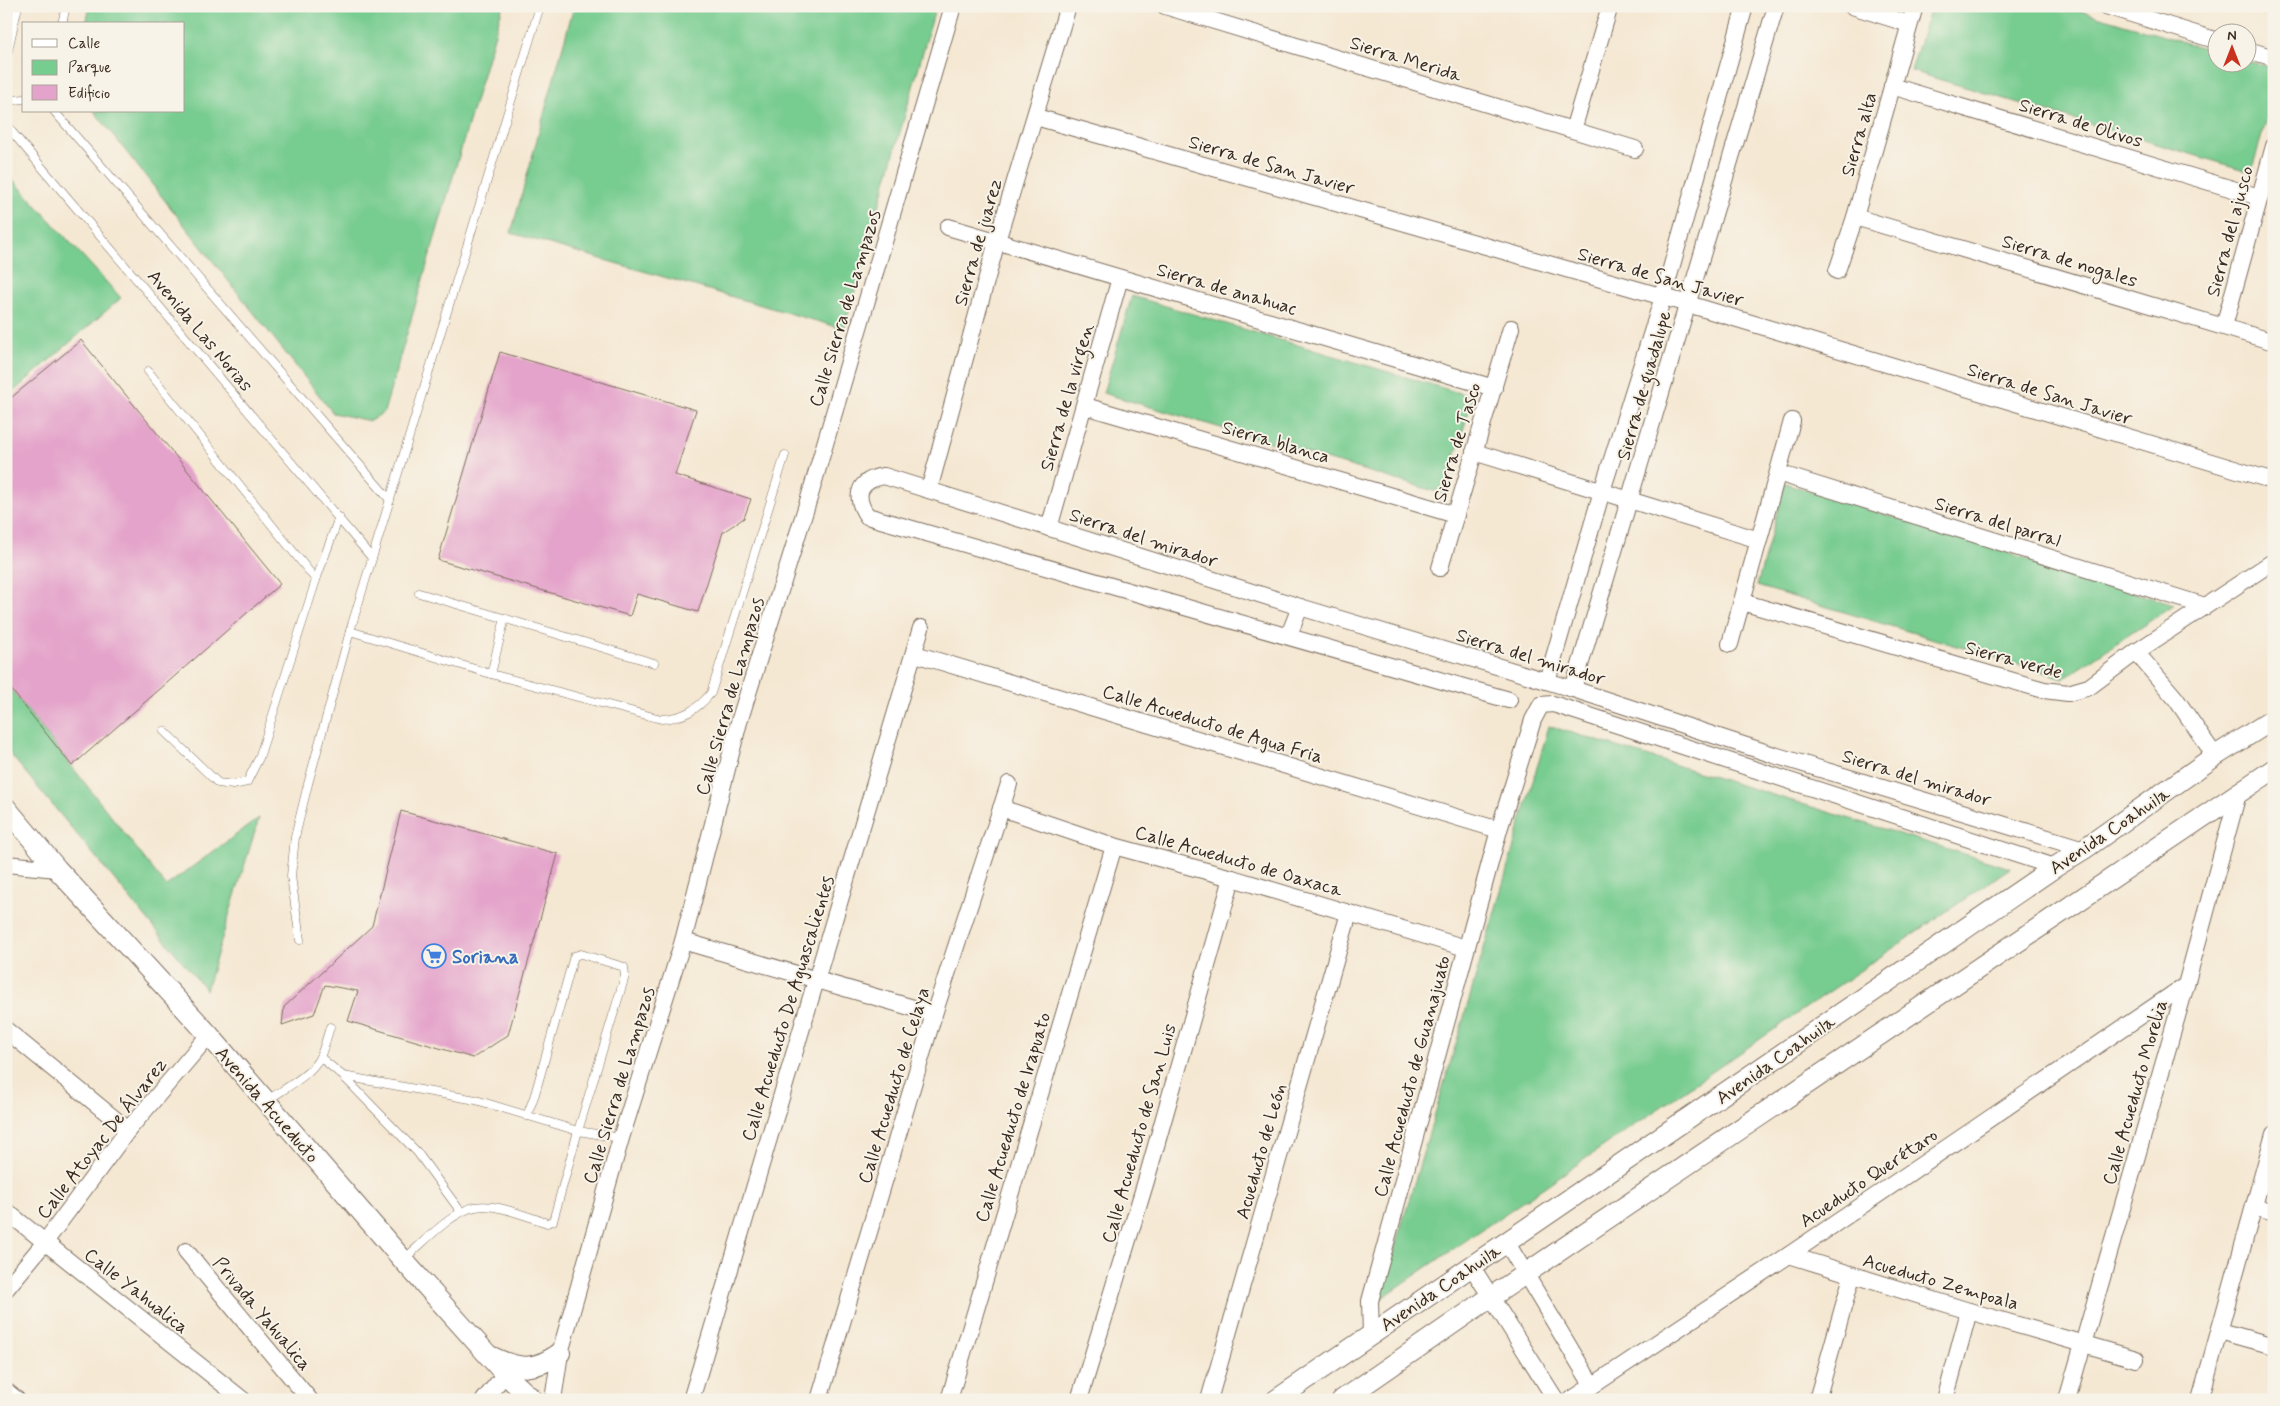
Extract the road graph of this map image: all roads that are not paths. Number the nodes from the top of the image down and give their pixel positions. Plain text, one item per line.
1 (18, 6) edge
2 (66, 6) edge
3 (540, 6) edge
4 (954, 6) edge
5 (1068, 6) edge
6 (1165, 6) edge
7 (1610, 6) edge
8 (1746, 6) edge
9 (1776, 6) edge
10 (1852, 6) edge
11 (1915, 6) edge
12 (2106, 6) edge
13 (1207, 12) edge
14 (62, 22) edge
15 (1909, 24) junction
16 (2208, 38) edge
17 (2258, 53) edge
18 (2274, 58) edge
19 (6, 59) edge
20 (1892, 86) junction
21 (22, 99) edge
22 (6, 101) edge
23 (55, 112) edge
24 (1036, 117) junction
25 (6, 122) edge
26 (1573, 130) junction
27 (2274, 146) edge
28 (1635, 149) dead end
29 (2259, 196) junction
30 (1855, 217) junction
31 (948, 227) dead end
32 (997, 241) junction
33 (1837, 271) dead end
34 (1120, 278) junction
35 (1663, 297) junction
36 (1688, 304) junction
37 (2224, 326) junction
38 (1512, 328) dead end
39 (2274, 342) edge
40 (148, 371) dead end
41 (1494, 388) junction
42 (1085, 406) junction
43 (1792, 421) dead end
44 (1474, 452) junction
45 (785, 455) dead end
46 (1778, 473) junction
47 (2274, 481) edge
48 (929, 490) junction
49 (1602, 491) junction
50 (1630, 499) junction
51 (390, 500) junction
52 (1456, 515) junction
53 (339, 517) junction
54 (1049, 528) junction
55 (1759, 540) junction
56 (372, 558) junction
57 (2274, 561) edge
58 (1440, 568) dead end
59 (316, 580) junction
60 (419, 593) dead end
61 (1742, 602) junction
62 (2205, 606) junction
63 (1300, 607) junction
64 (505, 618) junction
65 (922, 628) dead end
66 (350, 631) junction
67 (1289, 635) junction
68 (1730, 644) dead end
69 (2136, 652) junction
70 (915, 654) junction
71 (654, 662) dead end
72 (491, 674) junction
73 (1547, 681) junction
74 (1573, 689) junction
75 (1508, 700) dead end
76 (1541, 705) joint
77 (2274, 719) edge
78 (164, 731) dead end
79 (2215, 756) junction
80 (2274, 769) edge
81 (1009, 784) dead end
82 (2238, 794) junction
83 (6, 808) edge
84 (1001, 808) junction
85 (1499, 830) junction
86 (1114, 846) junction
87 (2084, 849) junction
88 (6, 864) edge
89 (2055, 866) junction
90 (57, 870) junction
91 (1232, 878) junction
92 (1350, 913) junction
93 (300, 940) dead end
94 (683, 941) junction
95 (1466, 948) junction
96 (817, 979) junction
97 (2186, 985) junction
98 (934, 1014) junction
99 (330, 1027) dead end
100 (6, 1030) edge
101 (208, 1035) junction
102 (320, 1057) junction
103 (344, 1076) junction
104 (266, 1101) junction
105 (527, 1116) junction
106 (128, 1130) junction
107 (578, 1130) junction
108 (2274, 1134) edge
109 (621, 1138) junction
110 (2254, 1207) junction
111 (6, 1212) edge
112 (461, 1212) junction
113 (2274, 1213) edge
114 (44, 1242) junction
115 (1507, 1243) junction
116 (186, 1251) dead end
117 (1789, 1255) junction
118 (404, 1260) junction
119 (1472, 1267) junction
120 (1526, 1274) junction
121 (1852, 1276) junction
122 (6, 1289) edge
123 (1491, 1297) junction
124 (1970, 1311) junction
125 (2220, 1331) junction
126 (1371, 1334) junction
127 (2082, 1343) junction
128 (2274, 1346) edge
129 (560, 1353) junction
130 (492, 1357) junction
131 (2136, 1359) dead end
132 (506, 1374) junction
133 (1592, 1385) junction
134 (6, 1391) edge
135 (18, 1400) edge
136 (243, 1400) edge
137 (310, 1400) edge
138 (484, 1400) edge
139 (533, 1400) edge
140 (553, 1400) edge
141 (691, 1400) edge
142 (819, 1400) edge
143 (949, 1400) edge
144 (1079, 1400) edge
145 (1210, 1400) edge
146 (1276, 1400) edge
147 (1342, 1400) edge
148 (1556, 1400) edge
149 (1571, 1400) edge
150 (1817, 1400) edge
151 (1945, 1400) edge
152 (2067, 1400) edge
153 (2200, 1400) edge

1 - 19 lane
2 - 14 lane
3 - 51 lane
4 - 94 street, Calle Sierra de Lampazos
5 - 24 street, Sierra de juarez
6 - 13 street, Sierra Merida
7 - 26 street
8 - 35 street, Sierra de guadalupe
9 - 36 street, Sierra de guadalupe
10 - 15 street
11 - 15 street, Sierra alta
12 - 16 street
13 - 26 street, Sierra Merida
15 - 20 street, Sierra alta
17 - 18 street
20 - 29 street, Sierra de Olivos
20 - 30 street, Sierra alta
21 - 22 lane
23 - 51 lane, Avenida Las Norias
24 - 32 street, Sierra de juarez
24 - 35 street, Sierra de San Javier
25 - 53 lane, Avenida Las Norias
26 - 28 street, Sierra Merida
27 - 29 street, Sierra del ajusco
29 - 37 street, Sierra del ajusco
30 - 33 street, Sierra alta
30 - 37 street, Sierra de nogales
31 - 32 street, Sierra de anahuac
32 - 34 street, Sierra de anahuac
32 - 48 street, Sierra de juarez
34 - 41 street, Sierra de anahuac
34 - 42 street, Sierra de la virgen
35 - 36 street, Sierra de San Javier
35 - 49 street, Sierra de guadalupe
36 - 47 street, Sierra de San Javier
36 - 50 street, Sierra de guadalupe
37 - 39 street, Sierra de nogales
38 - 41 street, Sierra de Tasco
40 - 59 lane
41 - 44 street, Sierra de Tasco
42 - 52 street, Sierra blanca
42 - 54 street, Sierra de la virgen
43 - 46 street
44 - 49 street
44 - 52 street, Sierra de Tasco
45 - 72 lane
46 - 55 street
46 - 62 street, Sierra del parral
48 - 54 street, Sierra del mirador
48 - 67 street, Sierra del mirador
49 - 50 street
49 - 73 street, Sierra de guadalupe
50 - 55 street
50 - 74 street, Sierra de guadalupe
51 - 56 lane
52 - 58 street, Sierra de Tasco
53 - 56 lane, Avenida Las Norias
53 - 59 lane
54 - 63 street, Sierra del mirador
55 - 61 street
56 - 66 lane
57 - 62 street, Sierra verde
59 - 78 lane
60 - 64 lane
61 - 68 street
61 - 69 street, Sierra verde
62 - 69 street, Sierra verde
63 - 67 street
63 - 73 street, Sierra del mirador
64 - 71 lane
64 - 72 lane
65 - 70 street, Calle Acueducto De Aguascalientes
66 - 72 lane
66 - 93 lane
67 - 75 street, Sierra del mirador
69 - 79 street
70 - 85 street, Calle Acueducto de Agua Fria
70 - 96 street, Calle Acueducto De Aguascalientes
73 - 74 street, Sierra del mirador
74 - 87 street, Sierra del mirador
76 - 85 street, Calle Acueducto de Guanajuato
76 - 89 street, Sierra del mirador
77 - 79 street, Avenida Coahuila
79 - 87 street, Avenida Coahuila
80 - 82 street, Avenida Coahuila
81 - 84 street, Calle Acueducto de Celaya
82 - 97 street, Calle Acueducto Morelia
82 - 120 street, Avenida Coahuila
83 - 90 street, Avenida Acueducto
84 - 86 street, Calle Acueducto de Oaxaca
84 - 98 street, Calle Acueducto de Celaya
85 - 95 street, Calle Acueducto de Guanajuato
86 - 91 street, Calle Acueducto de Oaxaca
86 - 143 street, Calle Acueducto de Irapuato
87 - 89 street, Avenida Coahuila
88 - 90 street
89 - 115 street, Avenida Coahuila
90 - 101 street, Avenida Acueducto
91 - 92 street, Calle Acueducto de Oaxaca
91 - 144 street, Calle Acueducto de San Luis
92 - 95 street, Calle Acueducto de Oaxaca
92 - 145 street, Acueducto de León
94 - 96 street
94 - 109 street, Calle Sierra de Lampazos
95 - 126 street, Calle Acueducto de Guanajuato
96 - 98 street
96 - 141 street, Calle Acueducto De Aguascalientes
97 - 117 street, Acueducto Querétaro
97 - 127 street, Calle Acueducto Morelia
98 - 142 street, Calle Acueducto de Celaya
99 - 102 lane
100 - 106 street
101 - 104 street, Avenida Acueducto
101 - 106 street, Calle Atoyac De Álvarez
102 - 103 lane
102 - 104 lane
103 - 105 lane
103 - 112 lane
104 - 118 street, Avenida Acueducto
105 - 107 lane
105 - 107 lane
106 - 114 street, Calle Atoyac De Álvarez
107 - 109 lane
107 - 112 lane
108 - 110 street
109 - 129 street, Calle Sierra de Lampazos
110 - 113 street
110 - 125 street
111 - 114 street, Calle Yahualica
112 - 118 lane
114 - 122 street, Calle Atoyac De Álvarez
114 - 136 street, Calle Yahualica
115 - 119 street, Avenida Coahuila
115 - 120 street
116 - 137 street, Privada Yahualica
117 - 121 street, Acueducto Zempoala
117 - 133 street, Acueducto Querétaro
118 - 130 street, Avenida Acueducto
119 - 123 street
119 - 126 street, Avenida Coahuila
120 - 123 street, Avenida Coahuila
120 - 133 street
121 - 124 street, Acueducto Zempoala
121 - 150 street
123 - 147 street, Avenida Coahuila
123 - 148 street
124 - 127 street, Acueducto Zempoala
124 - 151 street
125 - 128 street
125 - 153 street
126 - 146 street, Avenida Coahuila
127 - 131 street, Acueducto Zempoala
127 - 152 street, Calle Acueducto Morelia
129 - 130 street
129 - 140 street, Calle Sierra de Lampazos
130 - 132 street, Avenida Acueducto
132 - 138 street
132 - 139 street, Avenida Acueducto
133 - 149 street, Acueducto Querétaro
134 - 135 street

